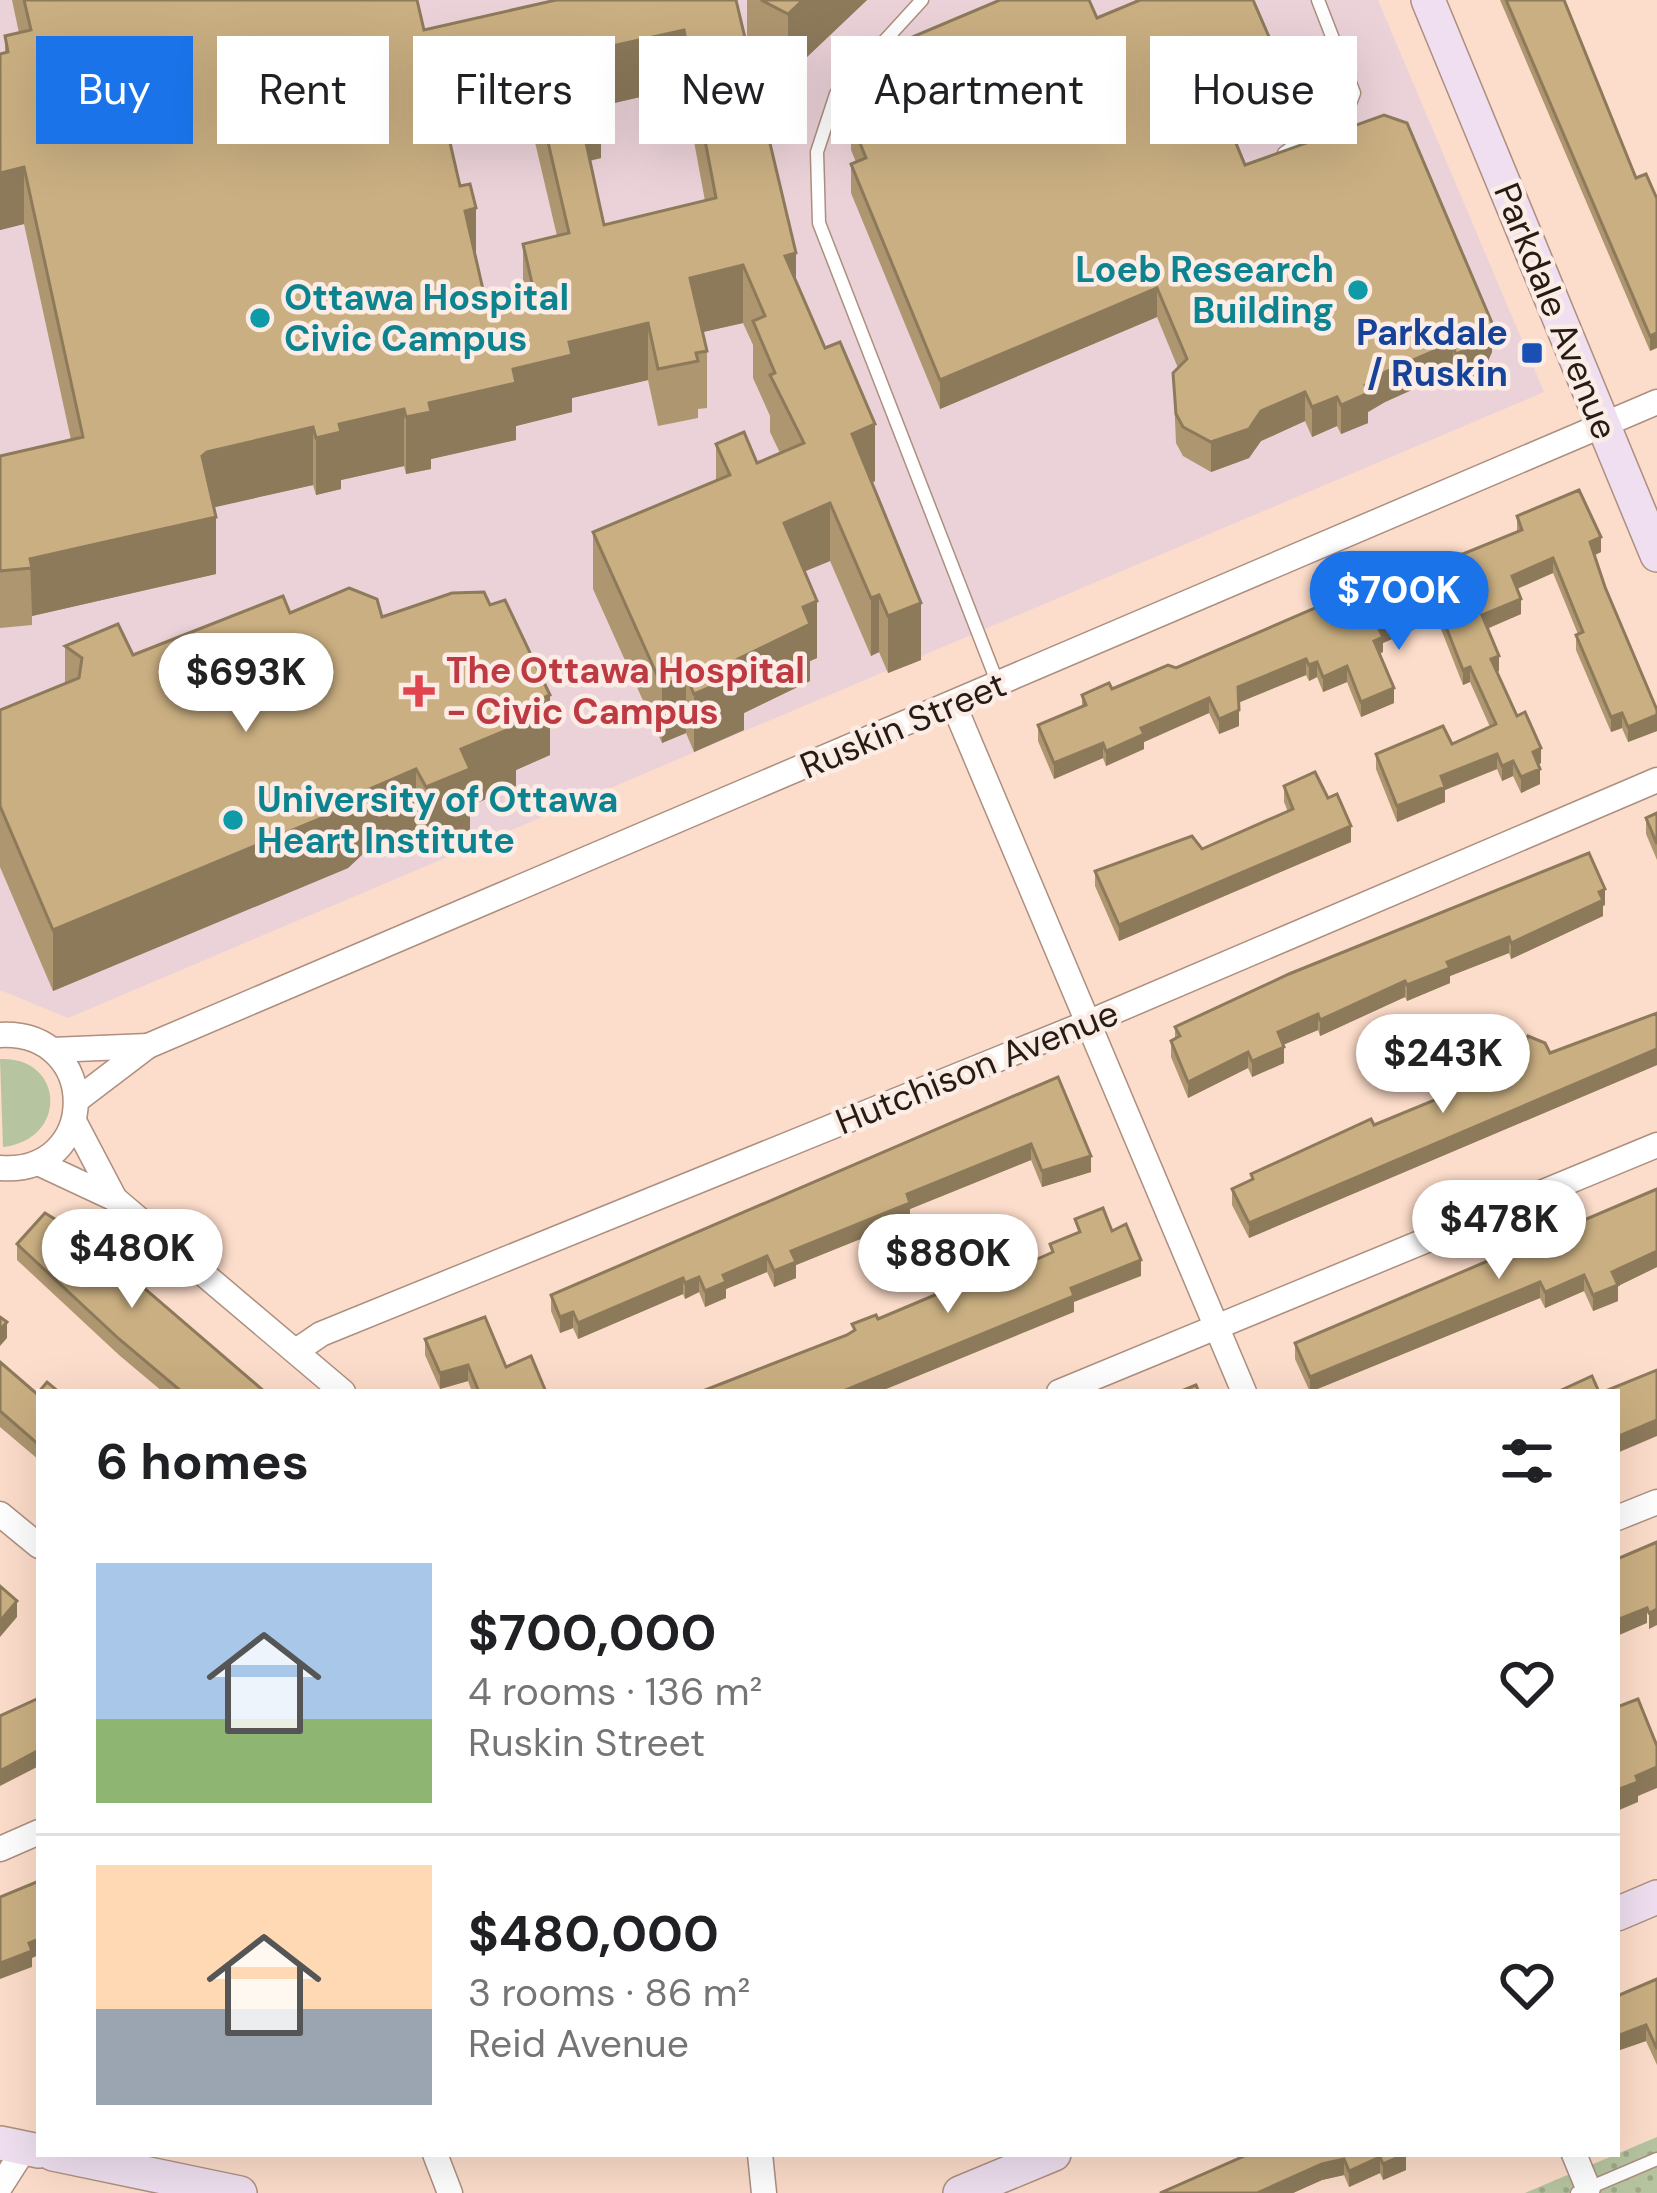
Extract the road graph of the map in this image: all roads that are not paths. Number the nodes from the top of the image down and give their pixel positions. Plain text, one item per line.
1 (922, 0) edge
2 (1318, 0) edge
3 (1428, 0) edge
4 (1284, 153) edge
5 (1657, 402) edge
6 (1604, 424) junction
7 (1657, 555) edge
8 (998, 684) junction
9 (953, 703) junction
10 (1657, 780) edge
11 (1087, 1022) junction
12 (5, 1032) edge
13 (148, 1046) junction
14 (52, 1050) junction
15 (76, 1110) junction
16 (1657, 1145) edge
17 (20, 1167) edge
18 (0, 1185) edge
19 (115, 1199) junction
20 (1216, 1328) junction
21 (296, 1351) junction
22 (340, 1389) edge
23 (1066, 1389) edge
24 (1243, 1389) edge
25 (1657, 1502) edge
26 (0, 1514) edge
27 (1620, 1518) edge
28 (36, 1544) edge
29 (36, 1833) edge
30 (0, 1850) edge
31 (1657, 1897) edge
32 (1620, 1913) edge
33 (29, 2149) edge
34 (436, 2157) edge
35 (760, 2157) edge
36 (1047, 2157) edge
37 (1575, 2157) edge
38 (1657, 2159) edge
39 (121, 2160) edge
40 (0, 2187) edge
41 (1582, 2190) edge
42 (240, 2193) edge
43 (450, 2193) edge
44 (764, 2193) edge
45 (960, 2193) edge

1 - 8 lane
2 - 4 lane
3 - 6 main road, Parkdale Avenue
5 - 6 street, Ruskin Street
6 - 7 main road, Parkdale Avenue
6 - 8 street, Ruskin Street
8 - 9 street, Ruskin Street
9 - 11 street
9 - 13 street, Ruskin Street
10 - 11 street, Hutchison Avenue
11 - 20 street
11 - 21 street, Hutchison Avenue
12 - 14 street
13 - 14 street, Ruskin Street
13 - 15 street, Ruskin Street
14 - 15 street
15 - 17 street, Ruskin Street
15 - 19 street
16 - 20 street
17 - 18 street
17 - 19 street
19 - 21 street
20 - 23 street
20 - 24 street
21 - 22 street
25 - 27 street
26 - 28 street
29 - 30 street
31 - 32 main road
33 - 40 street
34 - 43 street
35 - 44 street
36 - 45 main road
37 - 41 street
38 - 41 lane
39 - 42 main road

